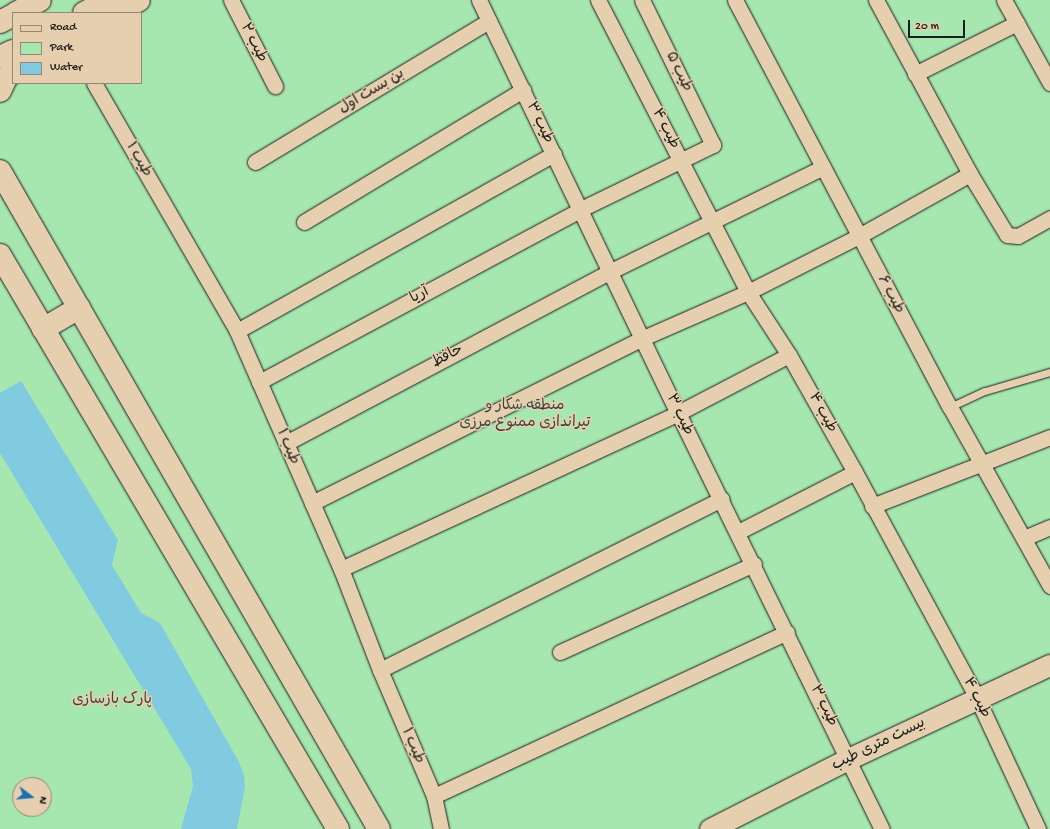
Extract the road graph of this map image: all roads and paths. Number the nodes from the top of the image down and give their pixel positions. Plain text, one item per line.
1 (15, 0) edge
2 (108, 0) edge
3 (139, 0) edge
4 (231, 0) edge
5 (479, 0) edge
6 (598, 0) edge
7 (642, 0) edge
8 (736, 0) edge
9 (876, 0) edge
10 (1004, 0) edge
11 (39, 1) edge
12 (0, 9) edge
13 (18, 12) edge
14 (86, 12) edge
15 (117, 12) edge
16 (12, 16) edge
17 (489, 21) junction
18 (0, 22) edge
19 (1017, 23) junction
20 (12, 51) edge
21 (0, 57) edge
22 (0, 69) edge
23 (12, 71) edge
24 (12, 71) edge
25 (12, 72) edge
26 (0, 73) edge
27 (915, 74) junction
28 (1050, 83) edge
29 (95, 84) edge
30 (275, 86) dead end
31 (523, 90) junction
32 (0, 91) edge
33 (713, 145) joint
34 (554, 154) junction
35 (680, 160) junction
36 (255, 162) dead end
37 (823, 167) junction
38 (0, 171) edge
39 (970, 174) junction
40 (581, 209) junction
41 (1050, 218) edge
42 (304, 222) dead end
43 (711, 223) junction
44 (859, 236) junction
45 (0, 255) edge
46 (611, 271) junction
47 (748, 292) junction
48 (79, 308) junction
49 (43, 329) junction
50 (238, 331) junction
51 (643, 338) junction
52 (789, 356) junction
53 (1050, 372) edge
54 (259, 382) junction
55 (950, 407) junction
56 (678, 413) junction
57 (1050, 437) edge
58 (286, 443) junction
59 (983, 465) junction
60 (855, 472) junction
61 (722, 499) junction
62 (312, 504) junction
63 (872, 506) junction
64 (1050, 527) edge
65 (738, 532) junction
66 (1024, 538) junction
67 (754, 564) junction
68 (341, 569) junction
69 (1050, 586) edge
70 (787, 632) junction
71 (560, 652) dead end
72 (1050, 665) edge
73 (380, 670) junction
74 (977, 698) junction
75 (848, 759) junction
76 (434, 796) junction
77 (338, 829) edge
78 (379, 829) edge
79 (441, 829) edge
80 (710, 829) edge
81 (882, 829) edge
82 (1038, 829) edge

1 - 12 main road
2 - 14 main road
3 - 15 main road
4 - 30 street, طیب ۲
5 - 17 street, طیب ۳
6 - 35 street, طیب ۴
7 - 33 street, طیب ۵
8 - 37 street, طیب ۶
9 - 27 street
10 - 19 street
11 - 13 main road
16 - 18 main road
17 - 31 street, طیب ۳
17 - 36 street, بن بست اول
19 - 27 street
19 - 28 street
20 - 21 main road
22 - 23 main road
24 - 26 main road
25 - 32 main road
27 - 39 street
29 - 50 street, طیب ۱
31 - 34 street, طیب ۳
31 - 42 street
33 - 35 street, آریا
34 - 40 street, طیب ۳
34 - 50 street
35 - 40 street, آریا
35 - 43 street, طیب ۴
37 - 43 street, حافظ
37 - 44 street, طیب ۶
38 - 48 main road
39 - 41 street
39 - 44 street
40 - 46 street, طیب ۳
40 - 54 street, آریا
43 - 46 street, حافظ
43 - 47 street, طیب ۴
44 - 47 street
44 - 55 street, طیب ۶
45 - 49 main road
46 - 51 street, طیب ۳
46 - 58 street, حافظ
47 - 51 street
47 - 52 street, طیب ۴
48 - 49 main road
48 - 78 main road
49 - 77 main road
50 - 54 street, طیب ۱
51 - 56 street, طیب ۳
51 - 62 street
52 - 56 street
52 - 60 street, طیب ۴
53 - 55 lane
54 - 58 street, طیب ۱
55 - 59 street, طیب ۶
56 - 61 street, طیب ۳
56 - 68 street
57 - 59 street
58 - 62 street, طیب ۱
59 - 63 street
59 - 66 street, طیب ۶
60 - 63 street, طیب ۴
60 - 65 street
61 - 65 street, طیب ۳
61 - 73 street
62 - 68 street, طیب ۱
63 - 74 street, طیب ۴
64 - 66 street
65 - 67 street, طیب ۳
66 - 69 street, طیب ۶
67 - 70 street, طیب ۳
67 - 71 street
68 - 73 street, طیب ۱
70 - 75 street, طیب ۳
70 - 76 street
72 - 74 street, بیست متری طیب
73 - 76 street, طیب ۱
74 - 75 street, بیست متری طیب
74 - 82 street, طیب ۴
75 - 80 street, بیست متری طیب
75 - 81 street, طیب ۳
76 - 79 street, طیب ۱

